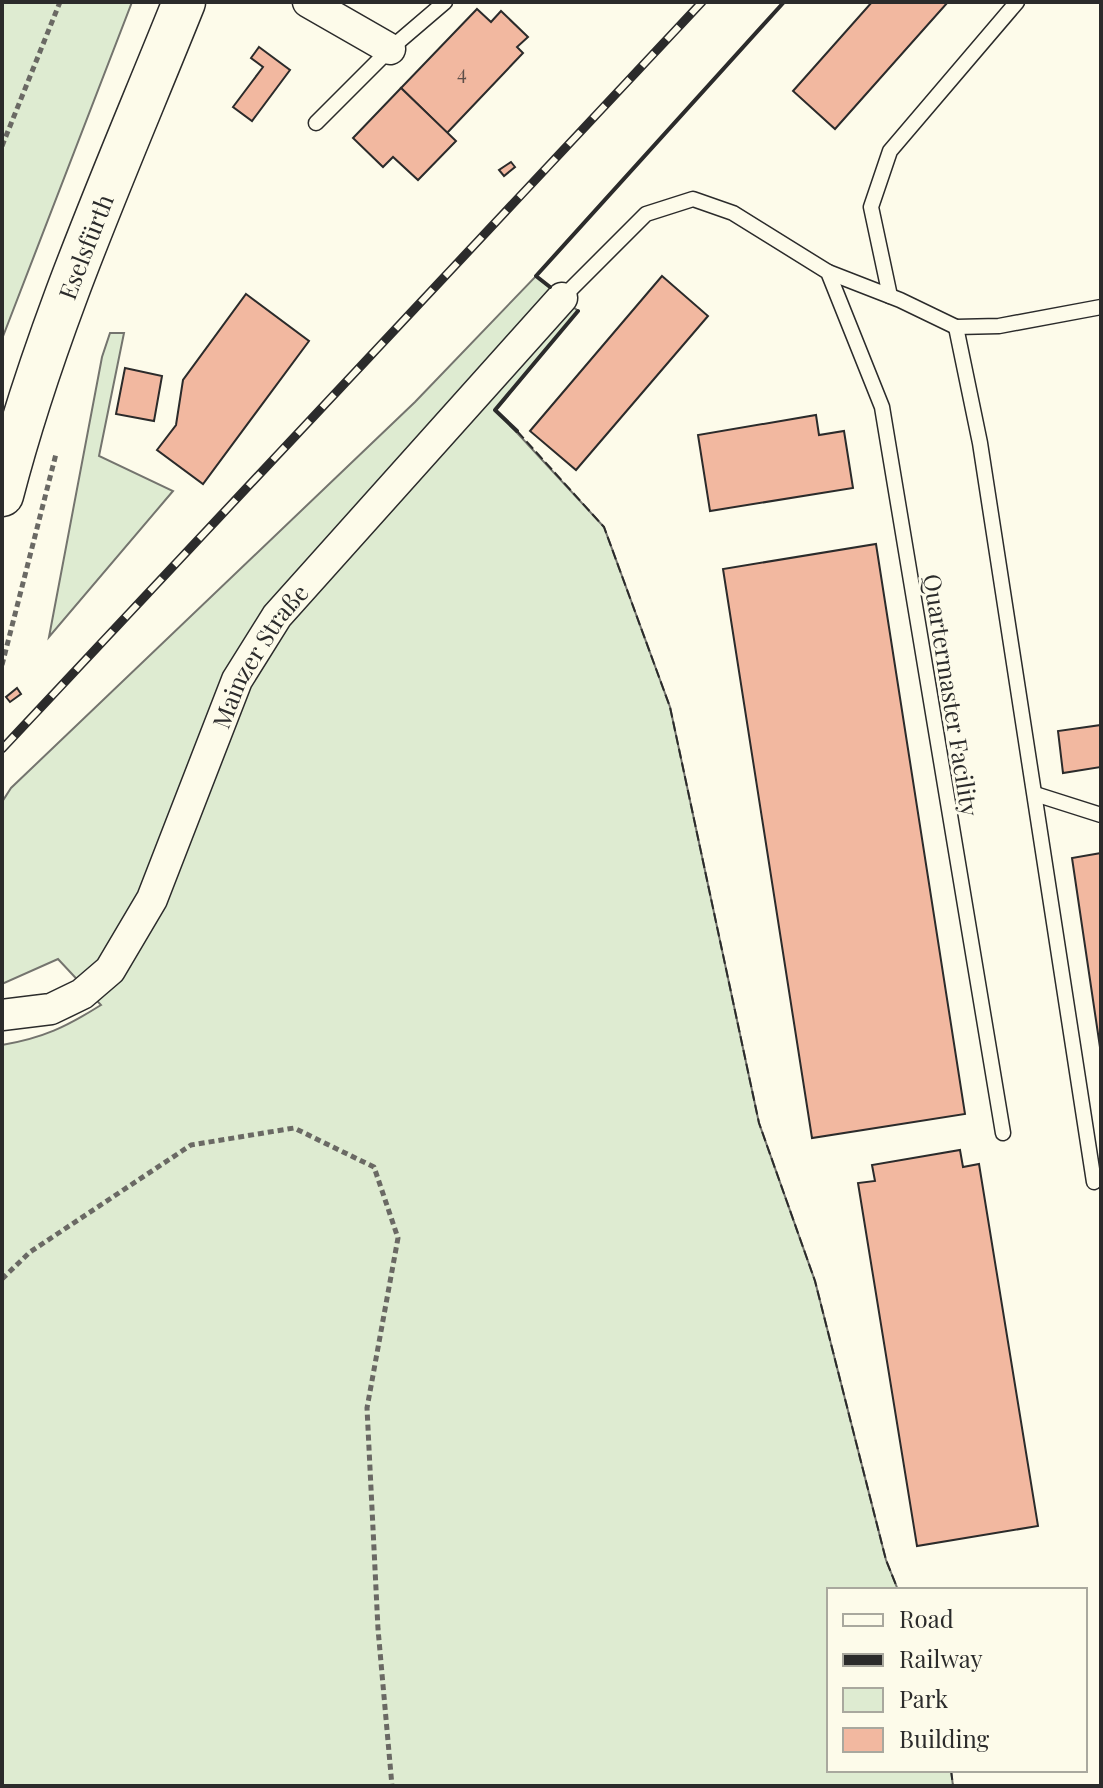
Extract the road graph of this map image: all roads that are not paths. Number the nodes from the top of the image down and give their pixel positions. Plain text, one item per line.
1 (184, 2) edge
2 (308, 2) edge
3 (445, 2) edge
4 (1017, 2) edge
5 (390, 49) junction
6 (316, 123) dead end
7 (828, 272) junction
8 (890, 296) junction
9 (562, 298) joint
10 (1101, 307) edge
11 (956, 327) junction
12 (2, 495) edge
13 (1035, 794) junction
14 (1101, 815) edge
15 (2, 1015) edge
16 (1003, 1133) dead end
17 (1094, 1182) dead end

1 - 12 main road, Eselsfürth
2 - 5 street
3 - 5 lane
4 - 8 lane
5 - 6 lane
7 - 8 lane
7 - 9 lane
7 - 16 lane, Quartermaster Facility
8 - 11 lane
9 - 15 street, Mainzer Straße
10 - 11 lane
11 - 13 lane
13 - 14 lane
13 - 17 lane

